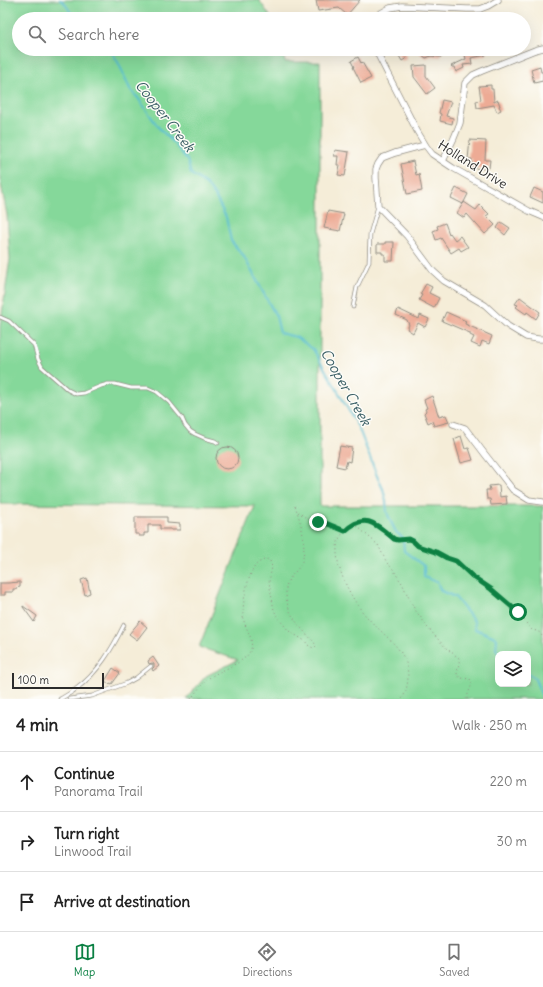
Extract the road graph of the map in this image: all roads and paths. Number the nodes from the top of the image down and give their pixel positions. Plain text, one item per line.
1 (498, 0) edge
2 (383, 12) edge
3 (543, 48) edge
4 (531, 52) edge
5 (378, 56) edge
6 (520, 56) edge
7 (425, 145) junction
8 (443, 161) junction
9 (378, 206) junction
10 (543, 217) edge
11 (353, 307) dead end
12 (0, 317) edge
13 (543, 339) edge
14 (454, 424) dead end
15 (218, 443) dead end
16 (543, 502) edge
17 (295, 506) dead end
18 (297, 511) junction
19 (353, 524) junction
20 (345, 531) junction
21 (124, 625) dead end
22 (543, 641) edge
23 (151, 666) dead end
24 (60, 699) edge
25 (69, 699) edge
26 (191, 699) edge
27 (402, 699) edge
28 (467, 699) edge

1 - 2 street
3 - 4 street
5 - 7 street, Holland Drive
6 - 8 street
7 - 8 street, Holland Drive
7 - 9 street
8 - 10 street, Holland Drive
9 - 11 lane
9 - 13 street
12 - 15 lane
14 - 16 street
17 - 18 path
18 - 20 path
18 - 26 path
19 - 20 path
19 - 22 path
19 - 28 path
20 - 27 path
21 - 24 lane
23 - 25 lane

